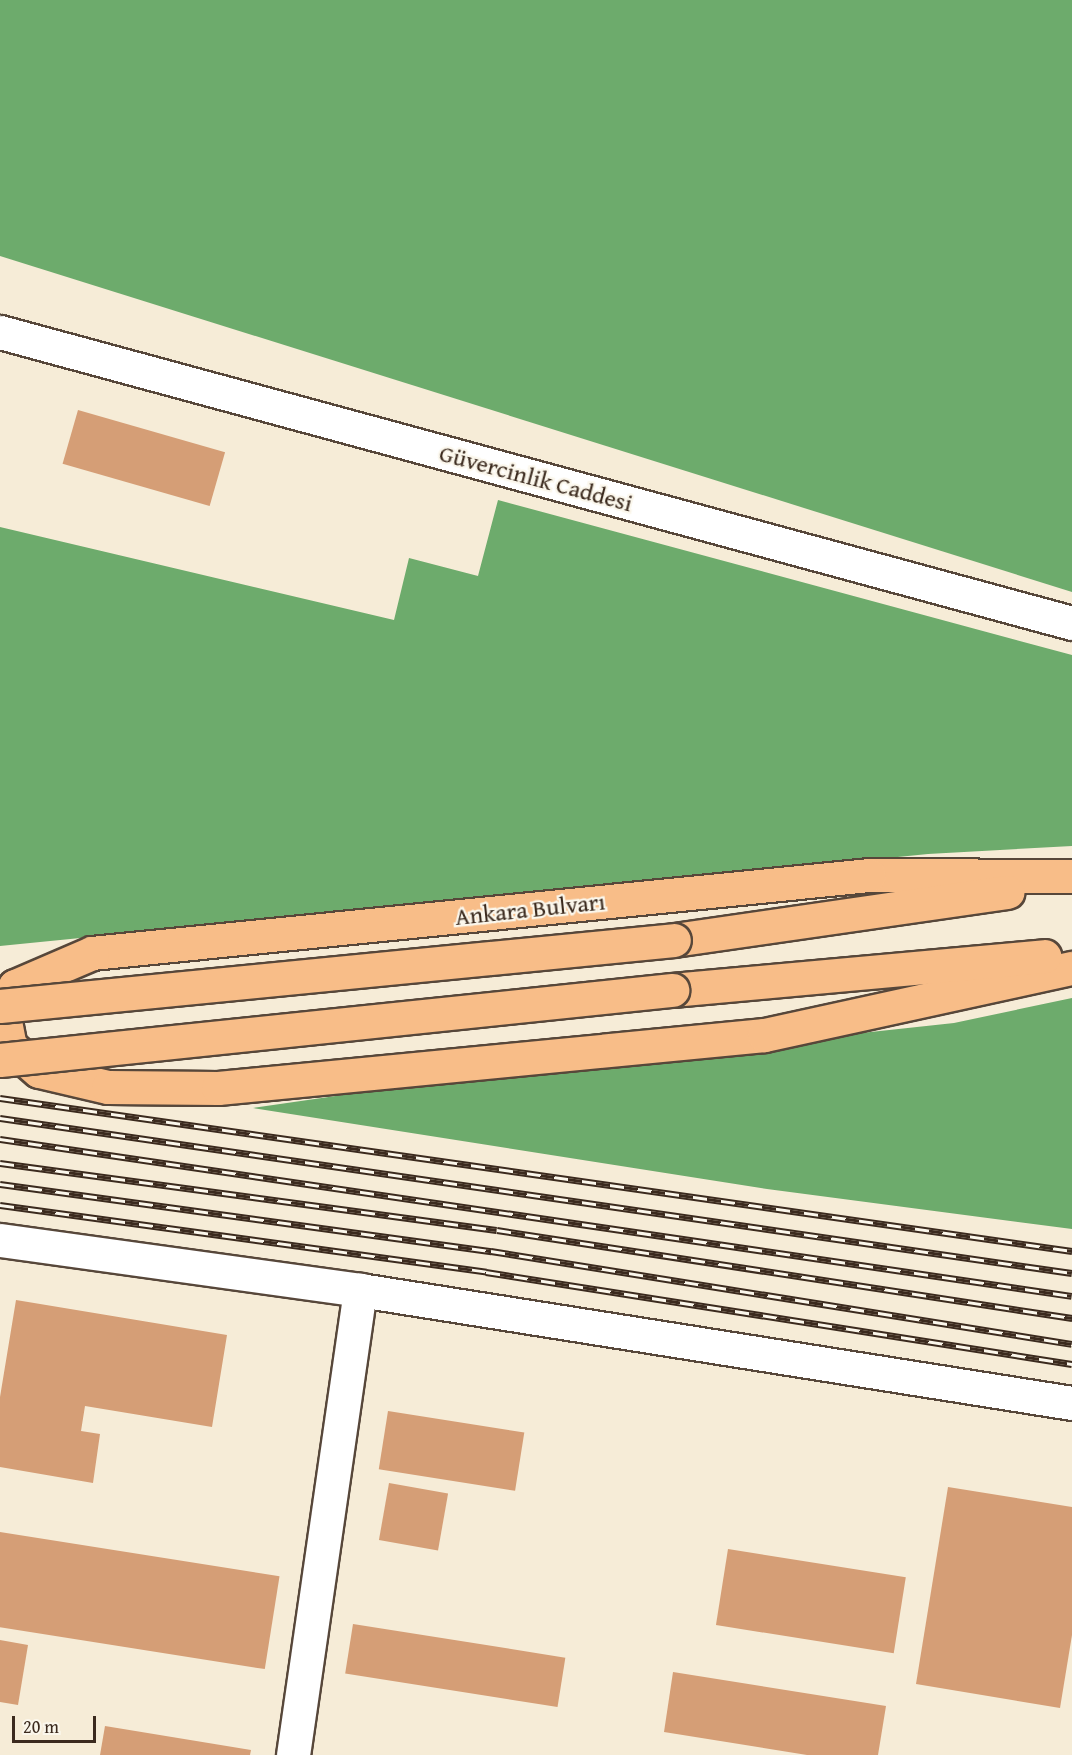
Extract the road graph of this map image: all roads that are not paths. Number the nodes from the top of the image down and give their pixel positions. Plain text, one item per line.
1 (0, 332) edge
2 (1072, 623) edge
3 (1072, 876) edge
4 (1072, 883) edge
5 (1072, 953) edge
6 (1072, 968) edge
7 (0, 1005) edge
8 (0, 1060) edge
9 (0, 1240) edge
10 (360, 1290) junction
11 (1072, 1403) edge
12 (293, 1755) edge

1 - 2 street, Güvercinlik Caddesi
3 - 6 main road, Ankara Bulvarı
4 - 7 main road, Ankara Bulvarı, bridge
5 - 8 main road, bridge
9 - 10 street
10 - 11 street
10 - 12 street

